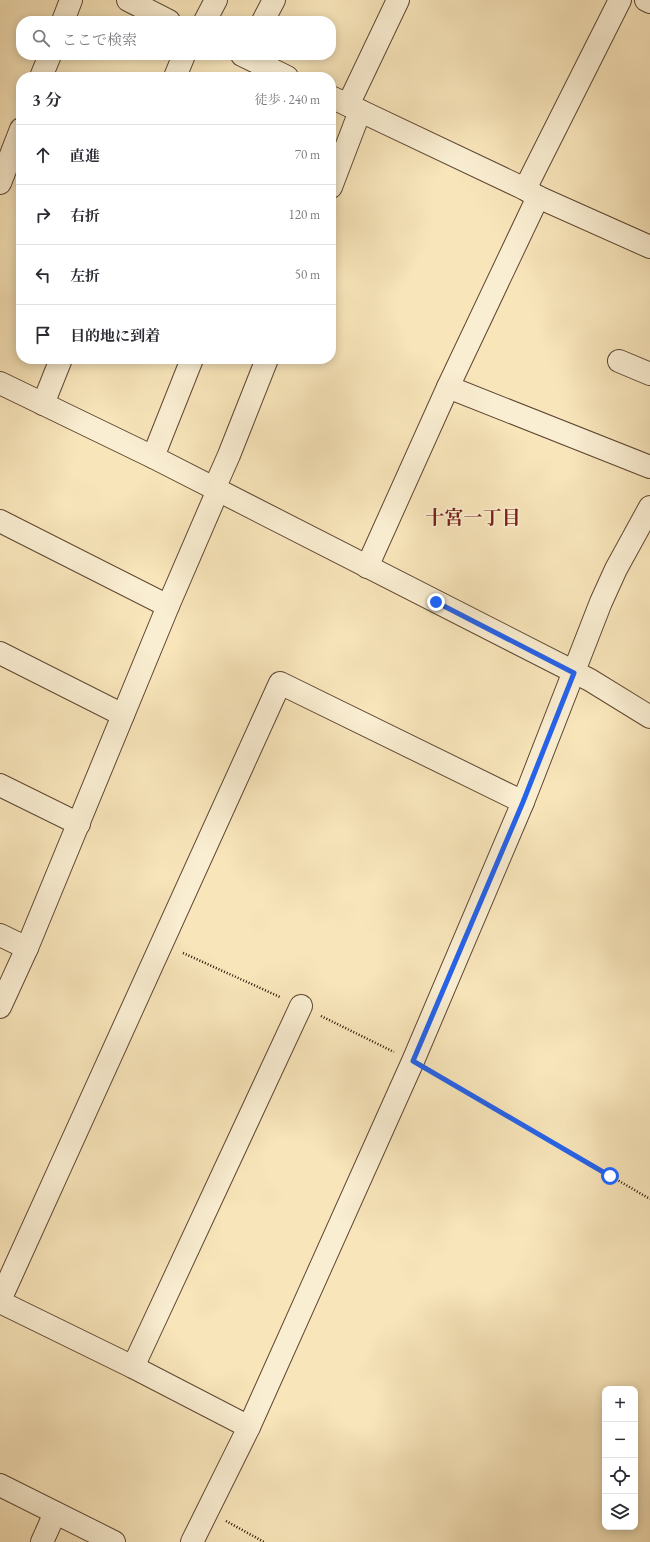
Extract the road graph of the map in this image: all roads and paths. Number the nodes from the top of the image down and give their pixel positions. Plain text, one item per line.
1 (71, 0) edge
2 (128, 0) edge
3 (216, 0) edge
4 (274, 0) edge
5 (398, 0) edge
6 (620, 0) edge
7 (646, 0) edge
8 (650, 2) edge
9 (65, 16) edge
10 (159, 16) edge
11 (208, 16) edge
12 (266, 16) edge
13 (48, 60) edge
14 (182, 60) edge
15 (253, 60) edge
16 (43, 72) edge
17 (177, 72) edge
18 (278, 72) edge
19 (346, 104) edge
20 (16, 142) edge
21 (336, 159) edge
22 (0, 183) edge
23 (531, 193) junction
24 (650, 247) edge
25 (619, 361) dead end
26 (59, 364) edge
27 (190, 364) edge
28 (265, 364) edge
29 (650, 374) edge
30 (0, 383) edge
31 (448, 387) junction
32 (43, 404) junction
33 (153, 457) junction
34 (650, 467) edge
35 (216, 490) junction
36 (650, 507) edge
37 (0, 521) edge
38 (367, 567) junction
39 (168, 606) junction
40 (0, 653) edge
41 (574, 673) junction
42 (123, 715) junction
43 (650, 717) edge
44 (0, 785) edge
45 (523, 802) junction
46 (79, 824) junction
47 (0, 935) edge
48 (27, 948) junction
49 (301, 1006) dead end
50 (0, 1007) edge
51 (413, 1061) junction
52 (650, 1199) edge
53 (0, 1301) edge
54 (133, 1367) junction
55 (248, 1427) junction
56 (0, 1485) edge
57 (207, 1511) junction
58 (55, 1512) junction
59 (42, 1542) edge
60 (114, 1542) edge
61 (192, 1542) edge
62 (264, 1542) edge

1 - 9 street
2 - 10 street
3 - 11 street
4 - 12 street
5 - 19 street
6 - 23 street
7 - 8 street
13 - 16 street
14 - 17 street
15 - 18 street
19 - 21 street
19 - 23 street
20 - 22 street
23 - 24 street
23 - 31 street
25 - 29 street
26 - 32 street
27 - 33 street
28 - 35 street
30 - 32 street
31 - 34 street
31 - 38 street
32 - 33 street
33 - 35 street
35 - 38 street
35 - 39 street
36 - 41 street
37 - 39 street
38 - 41 street
39 - 42 street
40 - 42 street
41 - 43 street
41 - 45 street
42 - 46 street
44 - 46 street
45 - 51 street
45 - 53 street
46 - 48 street
47 - 48 street
48 - 50 street
49 - 54 street
51 - 52 path
51 - 55 street
53 - 54 street
54 - 55 street
55 - 57 street
56 - 58 street
57 - 61 street
57 - 62 path
58 - 59 street
58 - 60 street

